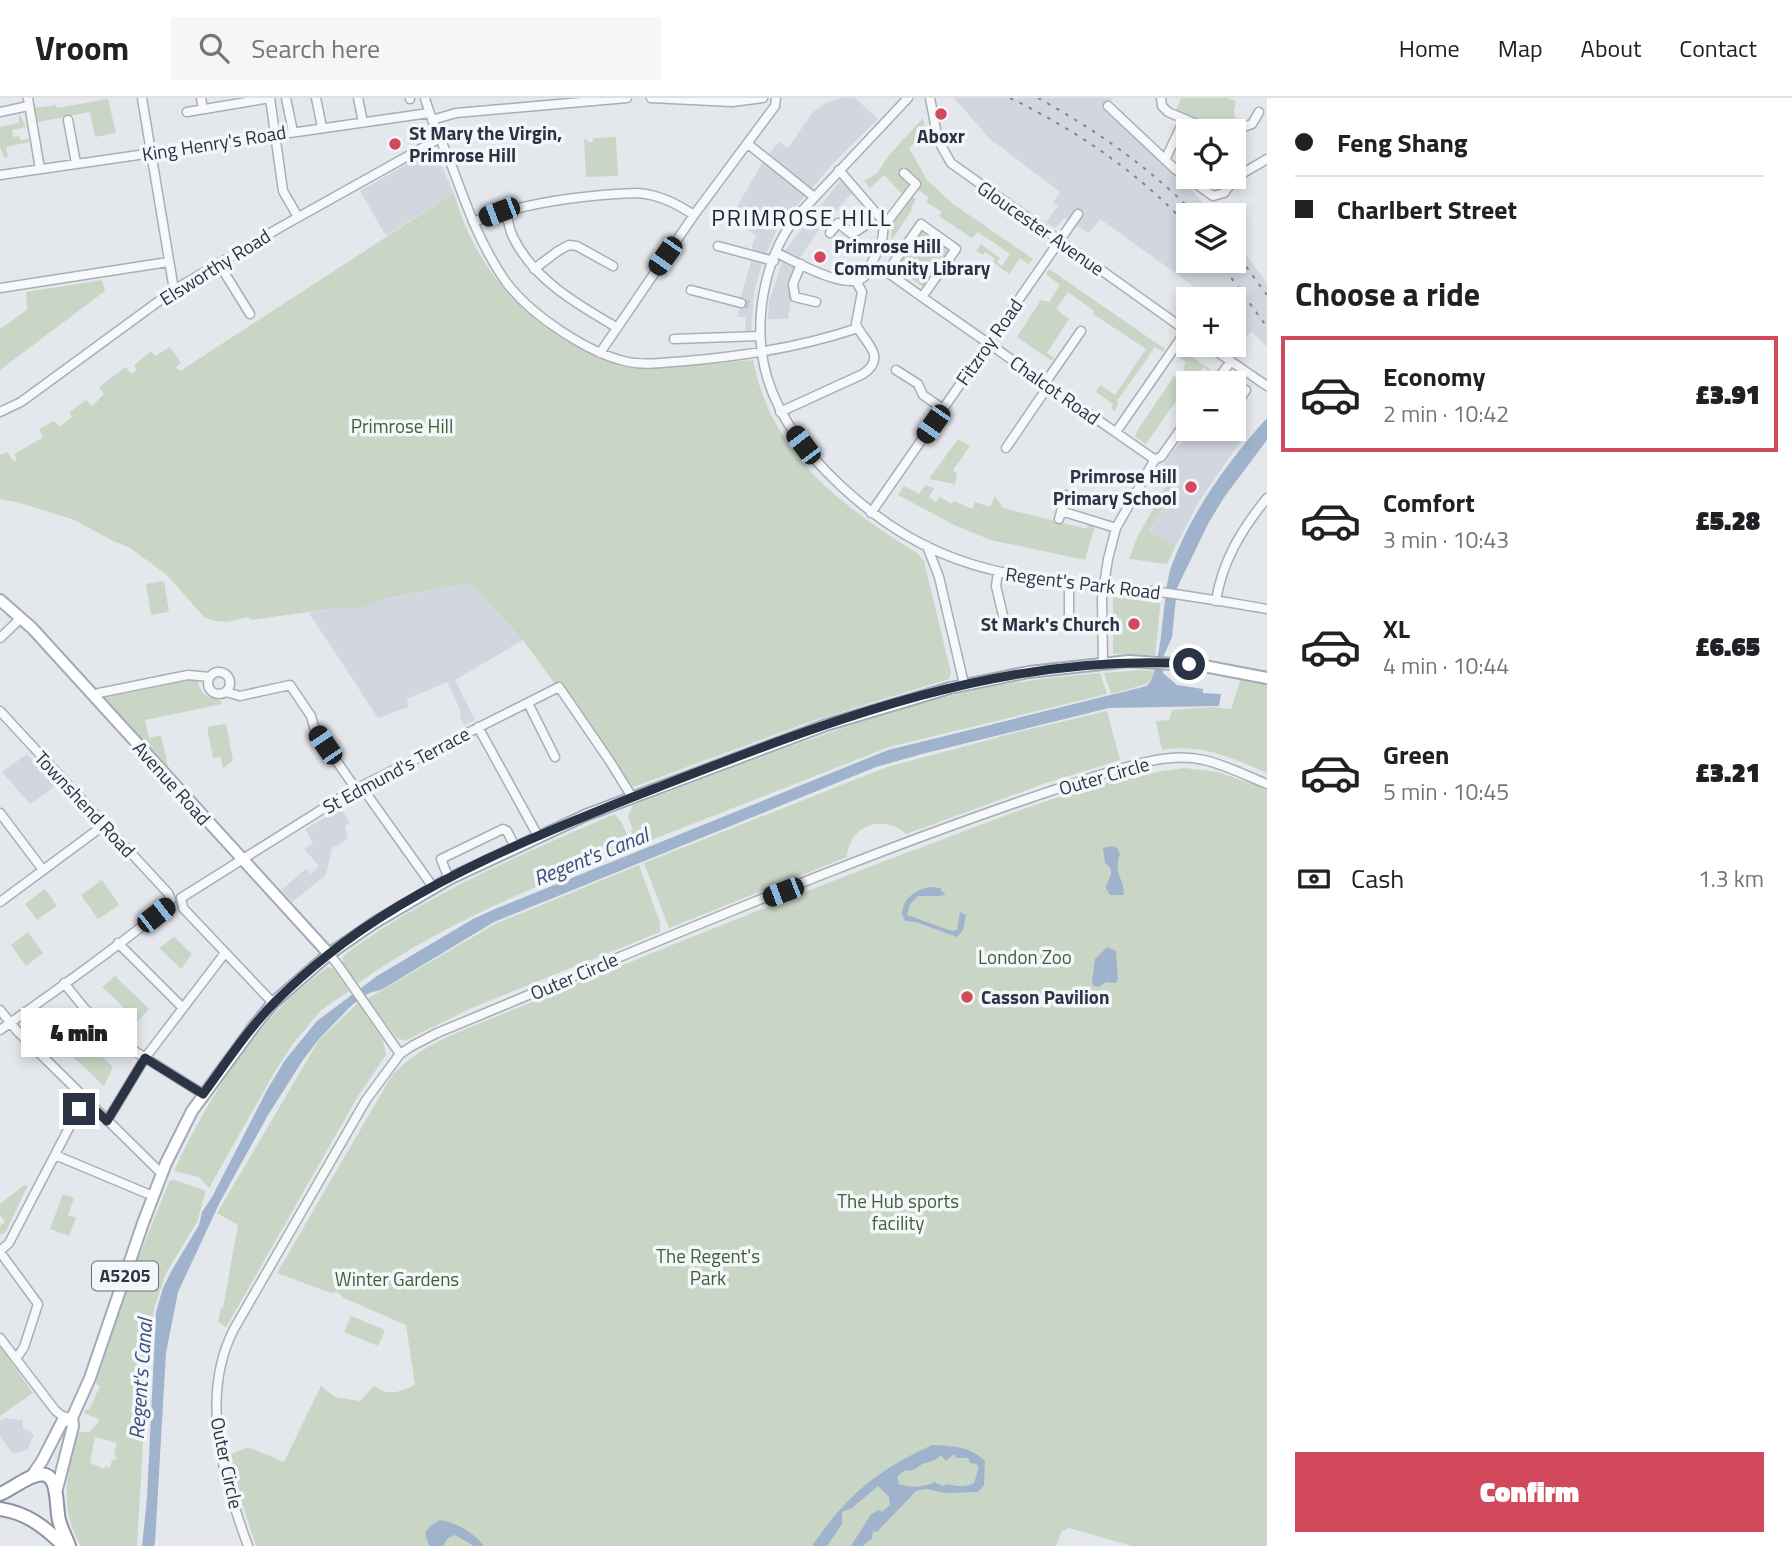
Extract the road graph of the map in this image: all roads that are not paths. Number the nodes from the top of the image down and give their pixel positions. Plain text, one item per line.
1 (142, 98) edge
2 (201, 98) edge
3 (209, 98) edge
4 (270, 98) edge
5 (286, 98) edge
6 (316, 98) edge
7 (358, 98) edge
8 (425, 98) edge
9 (627, 98) edge
10 (651, 98) edge
11 (763, 98) edge
12 (776, 98) edge
13 (908, 98) edge
14 (930, 98) edge
15 (1161, 98) edge
16 (28, 102) edge
17 (1108, 106) dead end
18 (207, 108) junction
19 (0, 112) edge
20 (187, 112) dead end
21 (1259, 112) dead end
22 (430, 116) junction
23 (1182, 119) edge
24 (68, 120) dead end
25 (363, 122) junction
26 (1246, 126) edge
27 (322, 127) junction
28 (293, 132) junction
29 (276, 134) junction
30 (1176, 137) edge
31 (440, 138) junction
32 (748, 144) junction
33 (150, 153) junction
34 (1267, 159) edge
35 (1165, 160) junction
36 (76, 163) junction
37 (1176, 168) edge
38 (40, 169) junction
39 (839, 170) junction
40 (1246, 170) edge
41 (904, 173) dead end
42 (0, 175) edge
43 (1205, 189) edge
44 (1227, 189) edge
45 (813, 196) junction
46 (505, 211) junction
47 (878, 213) junction
48 (1078, 214) dead end
49 (694, 215) junction
50 (298, 217) junction
51 (473, 222) junction
52 (884, 226) junction
53 (831, 233) dead end
54 (1059, 241) junction
55 (718, 246) dead end
56 (775, 257) junction
57 (168, 262) junction
58 (219, 264) junction
59 (801, 264) junction
60 (613, 266) dead end
61 (534, 269) junction
62 (860, 279) junction
63 (0, 288) edge
64 (174, 290) junction
65 (691, 290) dead end
66 (922, 297) junction
67 (816, 302) dead end
68 (741, 303) tunnel mouth
69 (751, 304) tunnel mouth
70 (761, 306) junction
71 (250, 314) dead end
72 (1176, 324) edge
73 (616, 327) junction
74 (858, 328) junction
75 (1081, 331) dead end
76 (759, 336) junction
77 (674, 339) dead end
78 (988, 343) junction
79 (1176, 347) edge
80 (600, 353) junction
81 (761, 353) junction
82 (1225, 357) edge
83 (1231, 361) junction
84 (896, 370) dead end
85 (1224, 371) edge
86 (1047, 384) junction
87 (1267, 386) edge
88 (943, 409) junction
89 (0, 411) edge
90 (780, 412) junction
91 (1116, 432) junction
92 (1176, 436) edge
93 (1006, 448) dead end
94 (1154, 459) junction
95 (1066, 495) dead end
96 (1267, 498) edge
97 (871, 513) junction
98 (1116, 528) junction
99 (927, 546) junction
100 (946, 556) junction
101 (998, 572) junction
102 (939, 577) junction
103 (1069, 584) junction
104 (1102, 587) junction
105 (0, 600) edge
106 (1216, 601) junction
107 (1267, 609) edge
108 (22, 618) junction
109 (0, 638) edge
110 (1103, 663) junction
111 (210, 677) junction
112 (1267, 678) edge
113 (964, 684) junction
114 (226, 692) junction
115 (94, 696) junction
116 (528, 703) junction
117 (0, 711) edge
118 (478, 727) junction
119 (555, 757) dead end
120 (1267, 784) edge
121 (358, 787) junction
122 (632, 797) junction
123 (0, 813) edge
124 (104, 825) junction
125 (538, 836) junction
126 (515, 847) junction
127 (242, 858) junction
128 (43, 870) junction
129 (449, 879) junction
130 (433, 887) junction
131 (0, 902) edge
132 (118, 943) junction
133 (225, 953) junction
134 (329, 954) junction
135 (64, 983) junction
136 (273, 1003) junction
137 (183, 1008) junction
138 (0, 1010) edge
139 (10, 1023) junction
140 (0, 1030) edge
141 (400, 1055) junction
142 (145, 1058) junction
143 (203, 1094) junction
144 (84, 1099) junction
145 (107, 1121) junction
146 (55, 1155) junction
147 (162, 1174) junction
148 (153, 1196) junction
149 (0, 1251) edge
150 (0, 1338) edge
151 (16, 1359) junction
152 (72, 1418) junction
153 (31, 1477) junction
154 (16, 1486) junction
155 (57, 1489) junction
156 (0, 1494) edge
157 (57, 1507) junction
158 (0, 1509) edge
159 (19, 1513) junction
160 (36, 1521) junction
161 (66, 1546) edge
162 (248, 1546) edge

1 - 33 street
2 - 18 street
3 - 18 street
4 - 18 street
4 - 29 street
5 - 28 street
6 - 27 street
7 - 25 street
8 - 22 street
9 - 22 street, King Henry's Road
10 - 11 street
12 - 32 street
13 - 39 street, Regent's Park Road
14 - 54 street, Gloucester Avenue
15 - 23 street
16 - 19 street
16 - 38 street
17 - 35 street
18 - 20 street
21 - 26 street
22 - 25 street, King Henry's Road
22 - 31 street
24 - 36 street
25 - 27 street, King Henry's Road
27 - 28 street, King Henry's Road
28 - 29 street, King Henry's Road
29 - 33 street, King Henry's Road
29 - 50 street
30 - 35 street
31 - 50 street, Elsworthy Road
31 - 51 street
32 - 45 street
32 - 49 street
33 - 36 street, King Henry's Road
33 - 57 street
34 - 40 street
35 - 37 street
36 - 38 street, King Henry's Road
38 - 42 street, King Henry's Road
39 - 45 street, Regent's Park Road
39 - 47 street
41 - 52 street
43 - 44 street
45 - 56 street, Regent's Park Road
46 - 49 street
46 - 51 street
46 - 61 street
47 - 52 street
47 - 53 street
48 - 54 street, Fitzroy Road
49 - 73 street
50 - 58 street, Elsworthy Road
51 - 80 street
52 - 62 street
54 - 72 street, Gloucester Avenue
54 - 78 street, Fitzroy Road
55 - 56 street
56 - 59 street
56 - 70 street, Regent's Park Road
57 - 63 street
57 - 64 street
58 - 64 street, Elsworthy Road
58 - 71 street
59 - 62 street
59 - 67 street
60 - 61 street
61 - 73 street
62 - 74 street
64 - 89 street, Elsworthy Road
65 - 68 street
66 - 66 street, Chalcot Road
66 - 78 street, Chalcot Road
69 - 70 street
70 - 76 street, Regent's Park Road
73 - 80 street
74 - 81 street
74 - 90 street
75 - 86 street
76 - 77 street
76 - 81 street, Regent's Park Road
78 - 86 street, Chalcot Road
78 - 88 street, Fitzroy Road
79 - 91 street
80 - 81 street
81 - 90 street, Regent's Park Road
82 - 83 street
83 - 85 street
83 - 87 street
84 - 88 street
86 - 91 street, Chalcot Road
86 - 93 street
88 - 97 street, Fitzroy Road
90 - 97 street, Regent's Park Road
91 - 94 street, Chalcot Road
92 - 94 street
94 - 98 street
95 - 98 street
96 - 106 street
97 - 99 street, Regent's Park Road
98 - 104 street
99 - 100 street, Regent's Park Road
99 - 102 street
100 - 101 street, Regent's Park Road
100 - 102 street
101 - 103 street, Regent's Park Road
101 - 103 street
102 - 113 street
103 - 104 street, Regent's Park Road
104 - 106 street, Regent's Park Road
104 - 110 street
105 - 108 main road, Avenue Road
106 - 107 street, Regent's Park Road
108 - 109 street
108 - 115 main road, Avenue Road
110 - 112 main road, A5205
110 - 113 main road, A5205
111 - 114 street
111 - 114 street
111 - 115 street
113 - 122 main road, A5205
114 - 121 street
115 - 127 main road, Avenue Road
116 - 118 street, St Edmund's Terrace
116 - 119 street
116 - 122 street, St Edmund's Terrace
117 - 124 street, Townshend Road
118 - 121 street, St Edmund's Terrace
118 - 125 street
120 - 141 street, Outer Circle
121 - 127 street, St Edmund's Terrace
121 - 130 street
122 - 125 main road, A5205
123 - 128 street
124 - 128 street
124 - 132 street, Townshend Road
125 - 126 main road, A5205
126 - 129 main road, A5205
126 - 129 street
127 - 133 street, St Edmund's Terrace
127 - 134 main road, Avenue Road
128 - 131 street
129 - 130 main road, A5205
130 - 134 main road, A5205
132 - 135 street
132 - 137 street
133 - 136 street
133 - 137 street
134 - 136 main road, A5205
134 - 141 street, Avenue Road
135 - 139 street
135 - 142 street
136 - 143 main road, A5205
137 - 142 street
138 - 139 street
139 - 140 street
139 - 144 street
141 - 162 street, Outer Circle
142 - 143 street
142 - 145 street
143 - 147 main road, A5205
144 - 145 street
144 - 146 street
145 - 147 street
146 - 148 street
146 - 149 street
147 - 148 main road, A5205
148 - 152 main road, A5205
149 - 151 street
150 - 151 street
151 - 152 street
152 - 153 main road, A5205
152 - 155 main road, A5205
153 - 154 highway
153 - 155 highway
154 - 156 highway
154 - 159 highway
155 - 157 highway
157 - 160 highway
157 - 161 highway
158 - 159 highway
159 - 160 highway
160 - 161 highway

